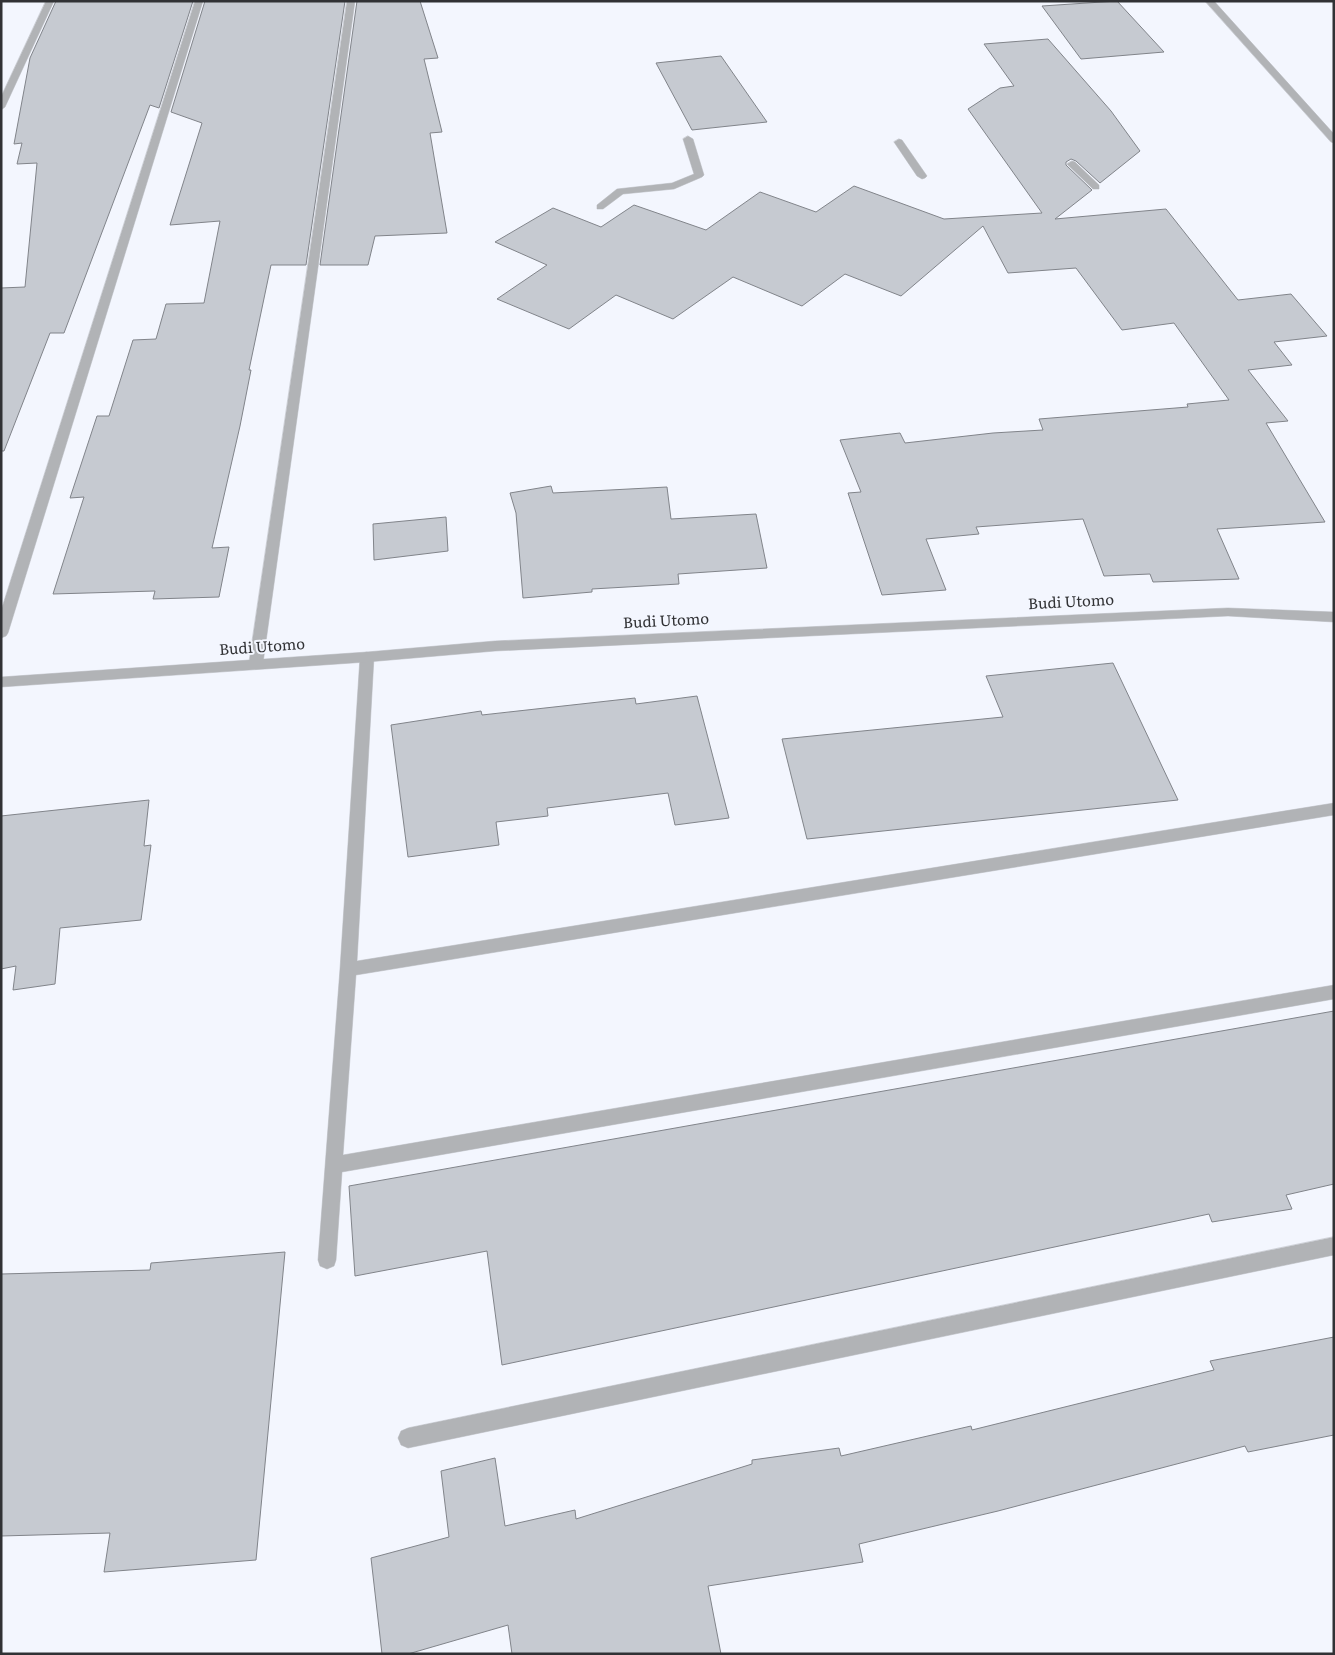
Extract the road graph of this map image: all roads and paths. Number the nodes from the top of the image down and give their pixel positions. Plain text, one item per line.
1 (50, 1) edge
2 (198, 1) edge
3 (351, 1) edge
4 (1210, 1) edge
5 (1, 107) edge
6 (688, 139) dead end
7 (1334, 140) edge
8 (900, 142) dead end
9 (1072, 164) dead end
10 (922, 176) dead end
11 (1096, 186) dead end
12 (600, 208) dead end
13 (1334, 616) edge
14 (1, 633) edge
15 (367, 657) junction
16 (256, 664) junction
17 (1, 682) edge
18 (1334, 809) edge
19 (348, 969) junction
20 (1334, 992) edge
21 (333, 1164) junction
22 (1334, 1246) edge
23 (327, 1260) dead end
24 (408, 1438) dead end

1 - 5 street
2 - 14 street
3 - 16 street
4 - 7 street
6 - 12 street
8 - 10 street
9 - 11 street
13 - 15 street, Budi Utomo
15 - 16 street, Budi Utomo
15 - 19 street
16 - 17 street, Budi Utomo
18 - 19 street
19 - 21 street
20 - 21 street
21 - 23 street
22 - 24 street

